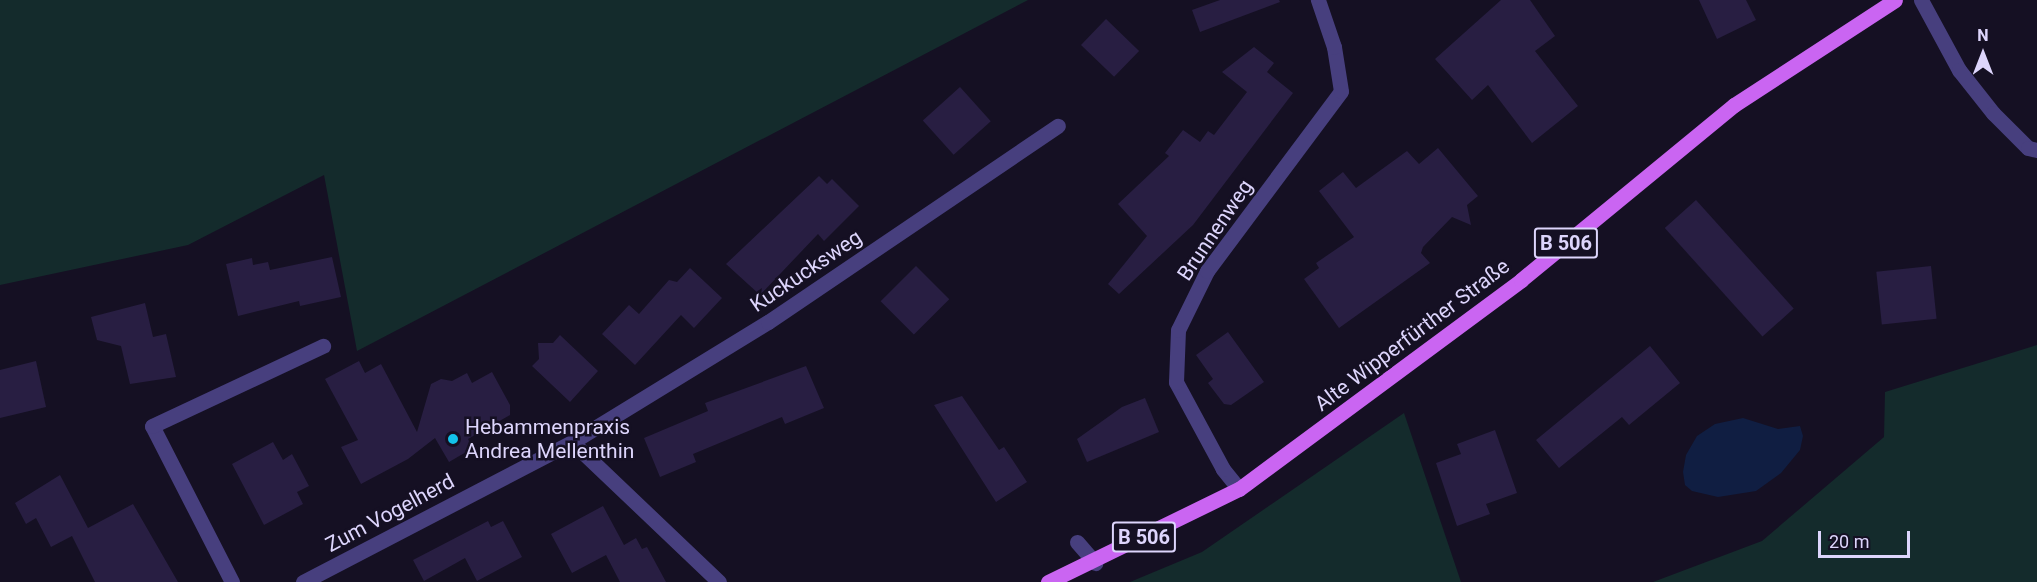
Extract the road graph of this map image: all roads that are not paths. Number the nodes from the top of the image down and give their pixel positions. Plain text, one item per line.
1 (1318, 0) edge
2 (1895, 0) edge
3 (1921, 0) edge
4 (1058, 126) dead end
5 (2037, 150) edge
6 (323, 346) dead end
7 (572, 442) junction
8 (1239, 489) junction
9 (1077, 542) dead end
10 (1095, 562) junction
11 (232, 582) edge
12 (303, 582) edge
13 (719, 582) edge
14 (1048, 582) edge

1 - 8 street, Brunnenweg
2 - 8 main road, Alte Wipperfürther Straße / B 506
3 - 5 street
4 - 7 street, Kuckucksweg
6 - 11 street
7 - 12 street, Zum Vogelherd
7 - 13 street
8 - 10 main road, Alte Wipperfürther Straße / B 506
9 - 10 street
10 - 14 main road, Alte Wipperfürther Straße / B 506

